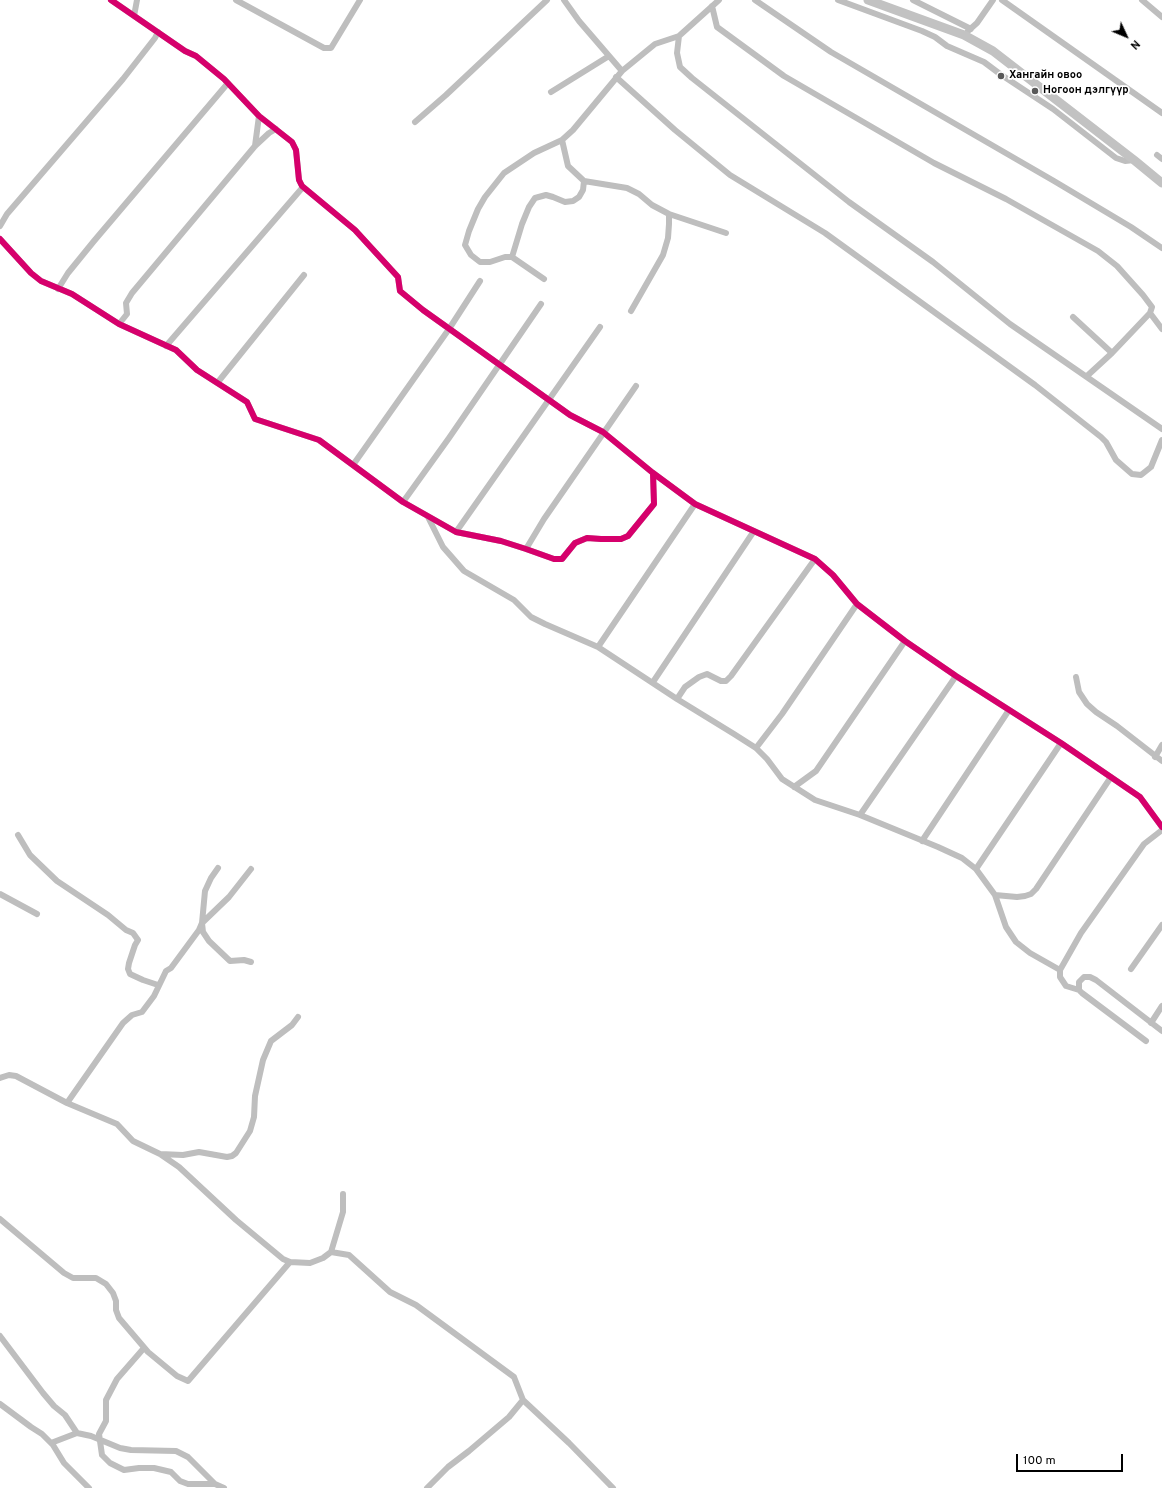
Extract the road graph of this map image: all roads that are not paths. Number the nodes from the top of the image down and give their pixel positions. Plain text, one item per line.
1 (111, 0) edge
2 (137, 0) edge
3 (236, 0) edge
4 (360, 0) edge
5 (547, 0) edge
6 (564, 0) edge
7 (719, 0) edge
8 (755, 0) edge
9 (840, 0) edge
10 (868, 0) edge
11 (913, 0) edge
12 (993, 0) edge
13 (1002, 0) edge
14 (1142, 0) edge
15 (712, 6) junction
16 (134, 16) junction
17 (1162, 17) edge
18 (158, 32) junction
19 (967, 32) junction
20 (679, 36) junction
21 (993, 51) junction
22 (609, 56) junction
23 (984, 62) junction
24 (622, 71) junction
25 (616, 77) junction
26 (228, 83) junction
27 (552, 92) dead end
28 (1162, 113) edge
29 (259, 116) junction
30 (415, 122) dead end
31 (276, 129) junction
32 (562, 140) junction
33 (254, 146) junction
34 (1134, 160) junction
35 (584, 181) junction
36 (1162, 183) edge
37 (303, 187) junction
38 (669, 214) junction
39 (0, 226) edge
40 (726, 233) dead end
41 (0, 239) edge
42 (1162, 248) edge
43 (512, 257) junction
44 (304, 276) dead end
45 (544, 279) dead end
46 (480, 281) dead end
47 (58, 289) junction
48 (541, 304) dead end
49 (630, 311) dead end
50 (1150, 312) junction
51 (1073, 317) dead end
52 (119, 324) junction
53 (600, 327) dead end
54 (448, 329) junction
55 (1162, 329) edge
56 (166, 346) junction
57 (1112, 353) junction
58 (499, 364) junction
59 (1087, 376) junction
60 (218, 382) junction
61 (636, 386) dead end
62 (549, 400) junction
63 (1162, 429) edge
64 (603, 432) junction
65 (1162, 440) edge
66 (353, 465) junction
67 (653, 473) junction
68 (403, 502) junction
69 (695, 504) junction
70 (428, 516) junction
71 (754, 531) junction
72 (456, 532) junction
73 (526, 548) junction
74 (815, 559) junction
75 (857, 604) junction
76 (905, 641) junction
77 (598, 647) junction
78 (956, 676) junction
79 (1076, 677) dead end
80 (653, 682) junction
81 (677, 699) junction
82 (1009, 710) junction
83 (1061, 743) junction
84 (1162, 745) edge
85 (756, 748) junction
86 (1155, 757) junction
87 (1162, 762) edge
88 (1111, 777) junction
89 (794, 787) junction
90 (860, 815) junction
91 (1162, 827) edge
92 (1162, 830) edge
93 (18, 834) dead end
94 (922, 841) junction
95 (218, 868) dead end
96 (251, 869) dead end
97 (976, 869) junction
98 (0, 894) edge
99 (995, 895) junction
100 (37, 914) dead end
101 (202, 923) junction
102 (1162, 925) edge
103 (251, 962) dead end
104 (1131, 969) dead end
105 (1060, 970) junction
106 (158, 985) junction
107 (1079, 990) junction
108 (1162, 1006) edge
109 (298, 1017) dead end
110 (1151, 1023) junction
111 (1162, 1032) edge
112 (1146, 1040) dead end
113 (0, 1078) edge
114 (67, 1103) junction
115 (160, 1154) junction
116 (343, 1194) dead end
117 (0, 1219) edge
118 (331, 1252) junction
119 (290, 1262) junction
120 (0, 1336) edge
121 (144, 1348) junction
122 (523, 1400) junction
123 (0, 1404) edge
124 (77, 1433) junction
125 (100, 1440) junction
126 (50, 1443) junction
127 (215, 1484) junction
128 (89, 1488) edge
129 (224, 1488) edge
130 (427, 1488) edge
131 (613, 1488) edge

1 - 16 street
2 - 16 street
3 - 4 street
5 - 30 street
6 - 22 street
7 - 15 street
8 - 42 street
9 - 23 street
10 - 19 main road
11 - 19 street
12 - 19 street
13 - 28 street
14 - 17 street
15 - 20 street
15 - 50 street
16 - 18 street
18 - 26 street
18 - 39 street
19 - 21 main road
20 - 24 street
20 - 59 street
21 - 23 street
21 - 34 main road
22 - 24 street
22 - 27 street
23 - 34 street
24 - 25 street
25 - 32 street
25 - 65 street
26 - 29 street
26 - 47 street
29 - 31 street
29 - 33 street
31 - 33 street
31 - 37 street
32 - 35 street
32 - 43 street
33 - 52 street
34 - 36 main road
35 - 38 street
35 - 43 street
37 - 54 street
37 - 56 street
38 - 40 street
38 - 49 street
41 - 47 street
43 - 45 street
44 - 60 street
46 - 54 street
47 - 52 street
48 - 58 street
50 - 55 street
50 - 57 street
51 - 57 street
52 - 56 street
53 - 62 street
54 - 58 street
54 - 66 street
56 - 60 street
57 - 59 street
58 - 62 street
58 - 68 street
59 - 63 street
60 - 66 street
61 - 64 street
62 - 64 street
62 - 72 street
64 - 67 street
64 - 73 street
66 - 68 street
67 - 69 street
67 - 73 street
68 - 70 street
69 - 71 street
69 - 77 street
70 - 72 street
70 - 77 street
71 - 74 street
71 - 80 street
72 - 73 street
74 - 75 street
74 - 81 street
75 - 76 street
75 - 85 street
76 - 78 street
76 - 89 street
77 - 80 street
78 - 82 street
78 - 90 street
79 - 86 street
80 - 81 street
81 - 85 street
82 - 83 street
82 - 94 street
83 - 88 street
83 - 97 street
84 - 86 street
85 - 89 street
86 - 87 street
88 - 91 street
88 - 99 street
89 - 90 street
90 - 94 street
92 - 105 street
93 - 106 street
94 - 97 street
95 - 101 street
96 - 101 street
97 - 99 street
98 - 100 street
99 - 105 street
101 - 103 street
101 - 106 street
102 - 104 street
105 - 107 street
106 - 114 street
107 - 110 street
107 - 112 street
108 - 110 street
109 - 115 street
110 - 111 street
113 - 114 street
114 - 115 street
115 - 119 street
116 - 118 street
117 - 121 street
118 - 119 street
118 - 122 street
119 - 121 street
120 - 124 street
121 - 125 street
122 - 130 street
122 - 131 street
123 - 126 street
124 - 125 street
124 - 126 street
125 - 127 street
125 - 127 street
126 - 128 street
127 - 129 street

